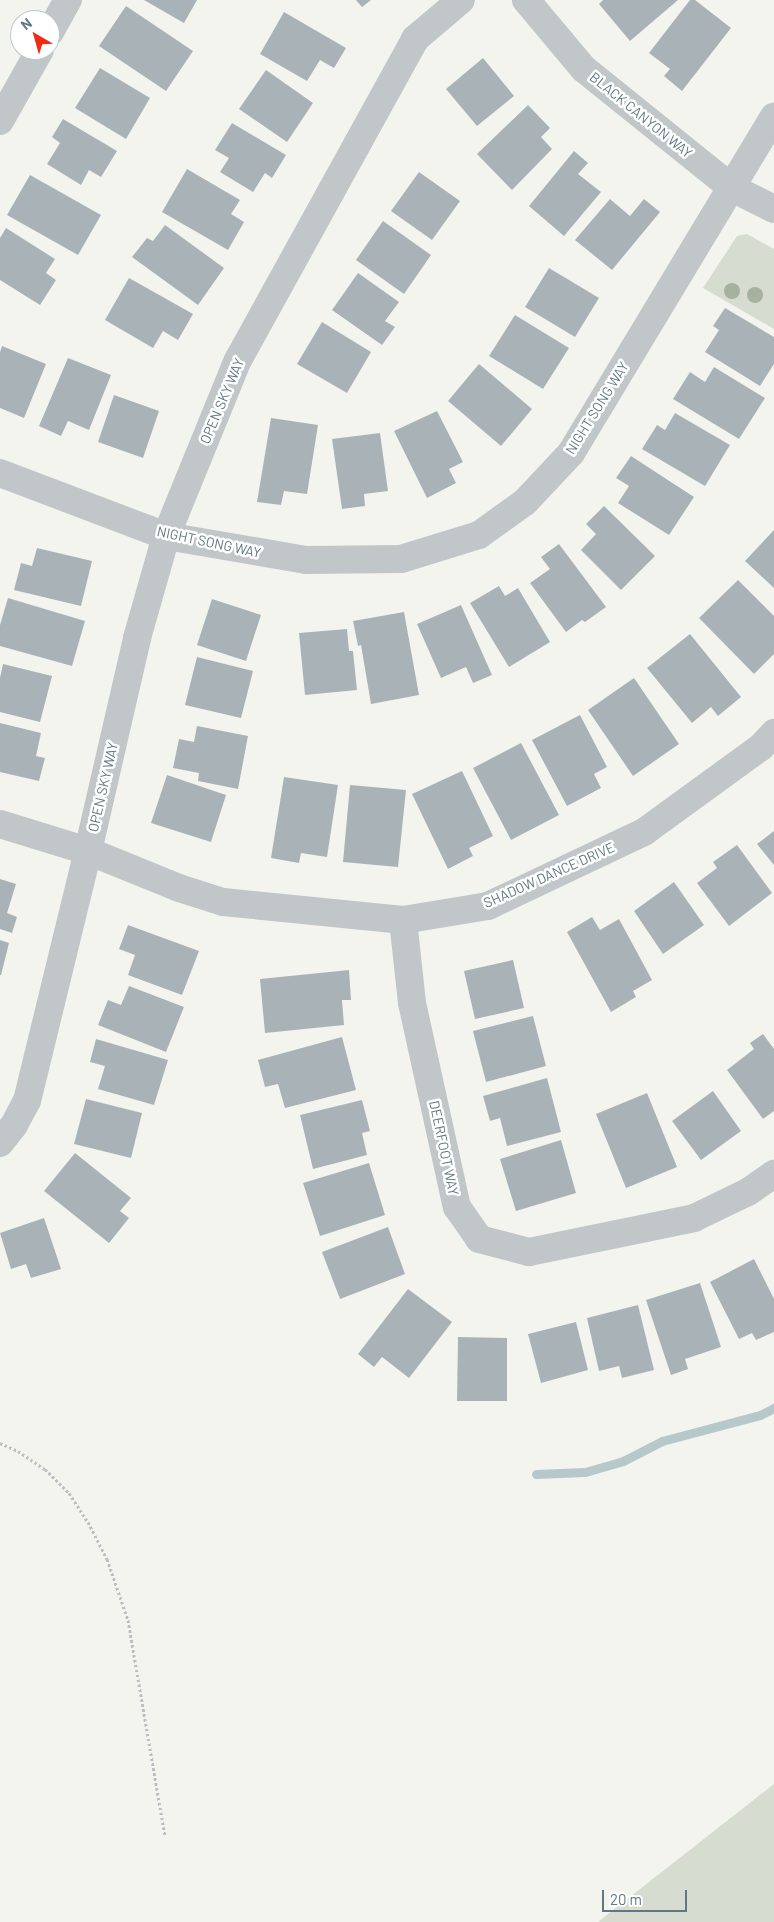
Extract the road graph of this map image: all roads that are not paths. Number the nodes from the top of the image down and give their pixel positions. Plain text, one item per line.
1 (68, 0) edge
2 (461, 0) edge
3 (526, 0) edge
4 (60, 14) edge
5 (34, 60) edge
6 (774, 117) edge
7 (0, 121) edge
8 (732, 188) junction
9 (774, 209) edge
10 (0, 473) edge
11 (166, 536) junction
12 (774, 733) edge
13 (0, 824) edge
14 (88, 851) junction
15 (403, 920) junction
16 (0, 1143) edge
17 (774, 1174) edge

1 - 4 street
2 - 11 street, OPEN SKY WAY
3 - 8 street, BLACK CANYON WAY
5 - 7 street
6 - 8 street, NIGHT SONG WAY
8 - 9 street, BLACK CANYON WAY
8 - 11 street, NIGHT SONG WAY
10 - 11 street, NIGHT SONG WAY
11 - 14 street, OPEN SKY WAY
12 - 15 street, SHADOW DANCE DRIVE
13 - 14 street, OPEN SKY WAY
14 - 15 street, SHADOW DANCE DRIVE
14 - 16 street, OPEN SKY WAY
15 - 17 street, DEERFOOT WAY

